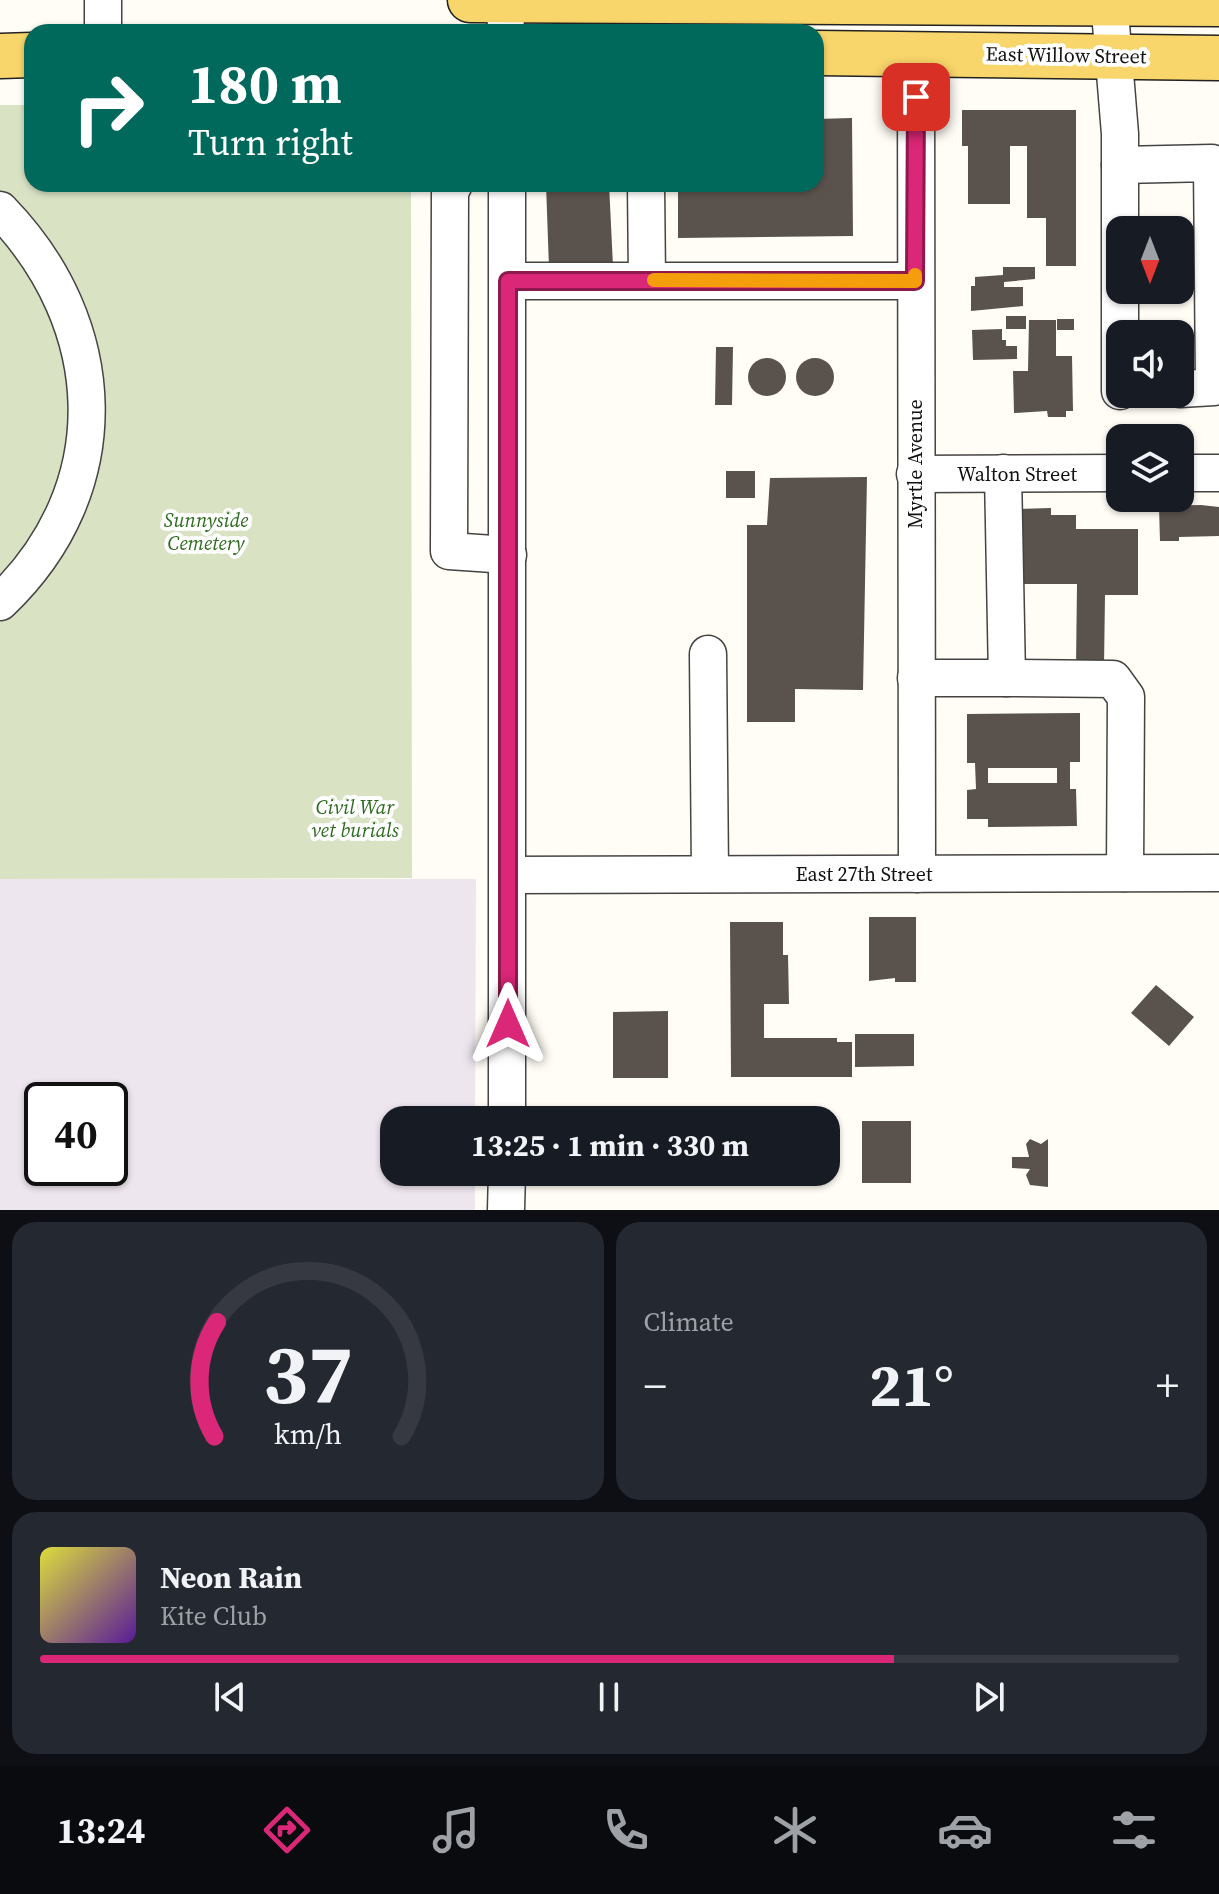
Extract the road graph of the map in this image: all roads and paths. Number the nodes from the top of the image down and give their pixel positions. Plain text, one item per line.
1 (103, 0) edge
2 (470, 0) edge
3 (505, 0) edge
4 (913, 1) edge
5 (1109, 2) edge
6 (1219, 4) edge
7 (103, 24) edge
8 (506, 24) edge
9 (824, 53) edge
10 (916, 54) junction
11 (24, 55) edge
12 (0, 56) edge
13 (1111, 56) junction
14 (1219, 58) edge
15 (1120, 165) junction
16 (450, 192) edge
17 (507, 192) edge
18 (646, 192) edge
19 (0, 210) edge
20 (647, 280) junction
21 (508, 281) junction
22 (915, 281) junction
23 (1216, 293) edge
24 (1120, 320) edge
25 (1194, 388) edge
26 (1003, 473) junction
27 (1106, 473) edge
28 (1194, 473) edge
29 (1219, 473) edge
30 (915, 474) junction
31 (508, 555) junction
32 (0, 602) edge
33 (708, 654) dead end
34 (916, 678) junction
35 (1007, 678) junction
36 (1125, 873) junction
37 (1219, 873) edge
38 (710, 874) junction
39 (917, 874) junction
40 (508, 875) junction
41 (507, 1106) edge
42 (507, 1186) edge
43 (506, 1210) edge

1 - 7 street
2 - 3 main road
3 - 4 main road
3 - 8 street
4 - 5 main road
5 - 6 main road
5 - 13 street
9 - 10 main road, East Willow Street
10 - 13 main road, East Willow Street
10 - 22 street, Myrtle Avenue
11 - 12 main road
13 - 14 main road, East Willow Street
13 - 15 street
15 - 23 street
15 - 24 street
16 - 31 street
17 - 21 street
18 - 20 street
19 - 32 street
20 - 21 street
20 - 22 street
21 - 31 street
22 - 30 street, Myrtle Avenue
23 - 25 street
26 - 27 street, Walton Street
26 - 30 street, Walton Street
26 - 35 street
28 - 29 street
30 - 34 street, Myrtle Avenue
31 - 40 street
33 - 38 street
34 - 35 street
34 - 39 street, Myrtle Avenue
35 - 36 street
36 - 37 street, East 27th Street
36 - 39 street, East 27th Street
38 - 39 street, East 27th Street
38 - 40 street, East 27th Street
40 - 41 street
42 - 43 street

